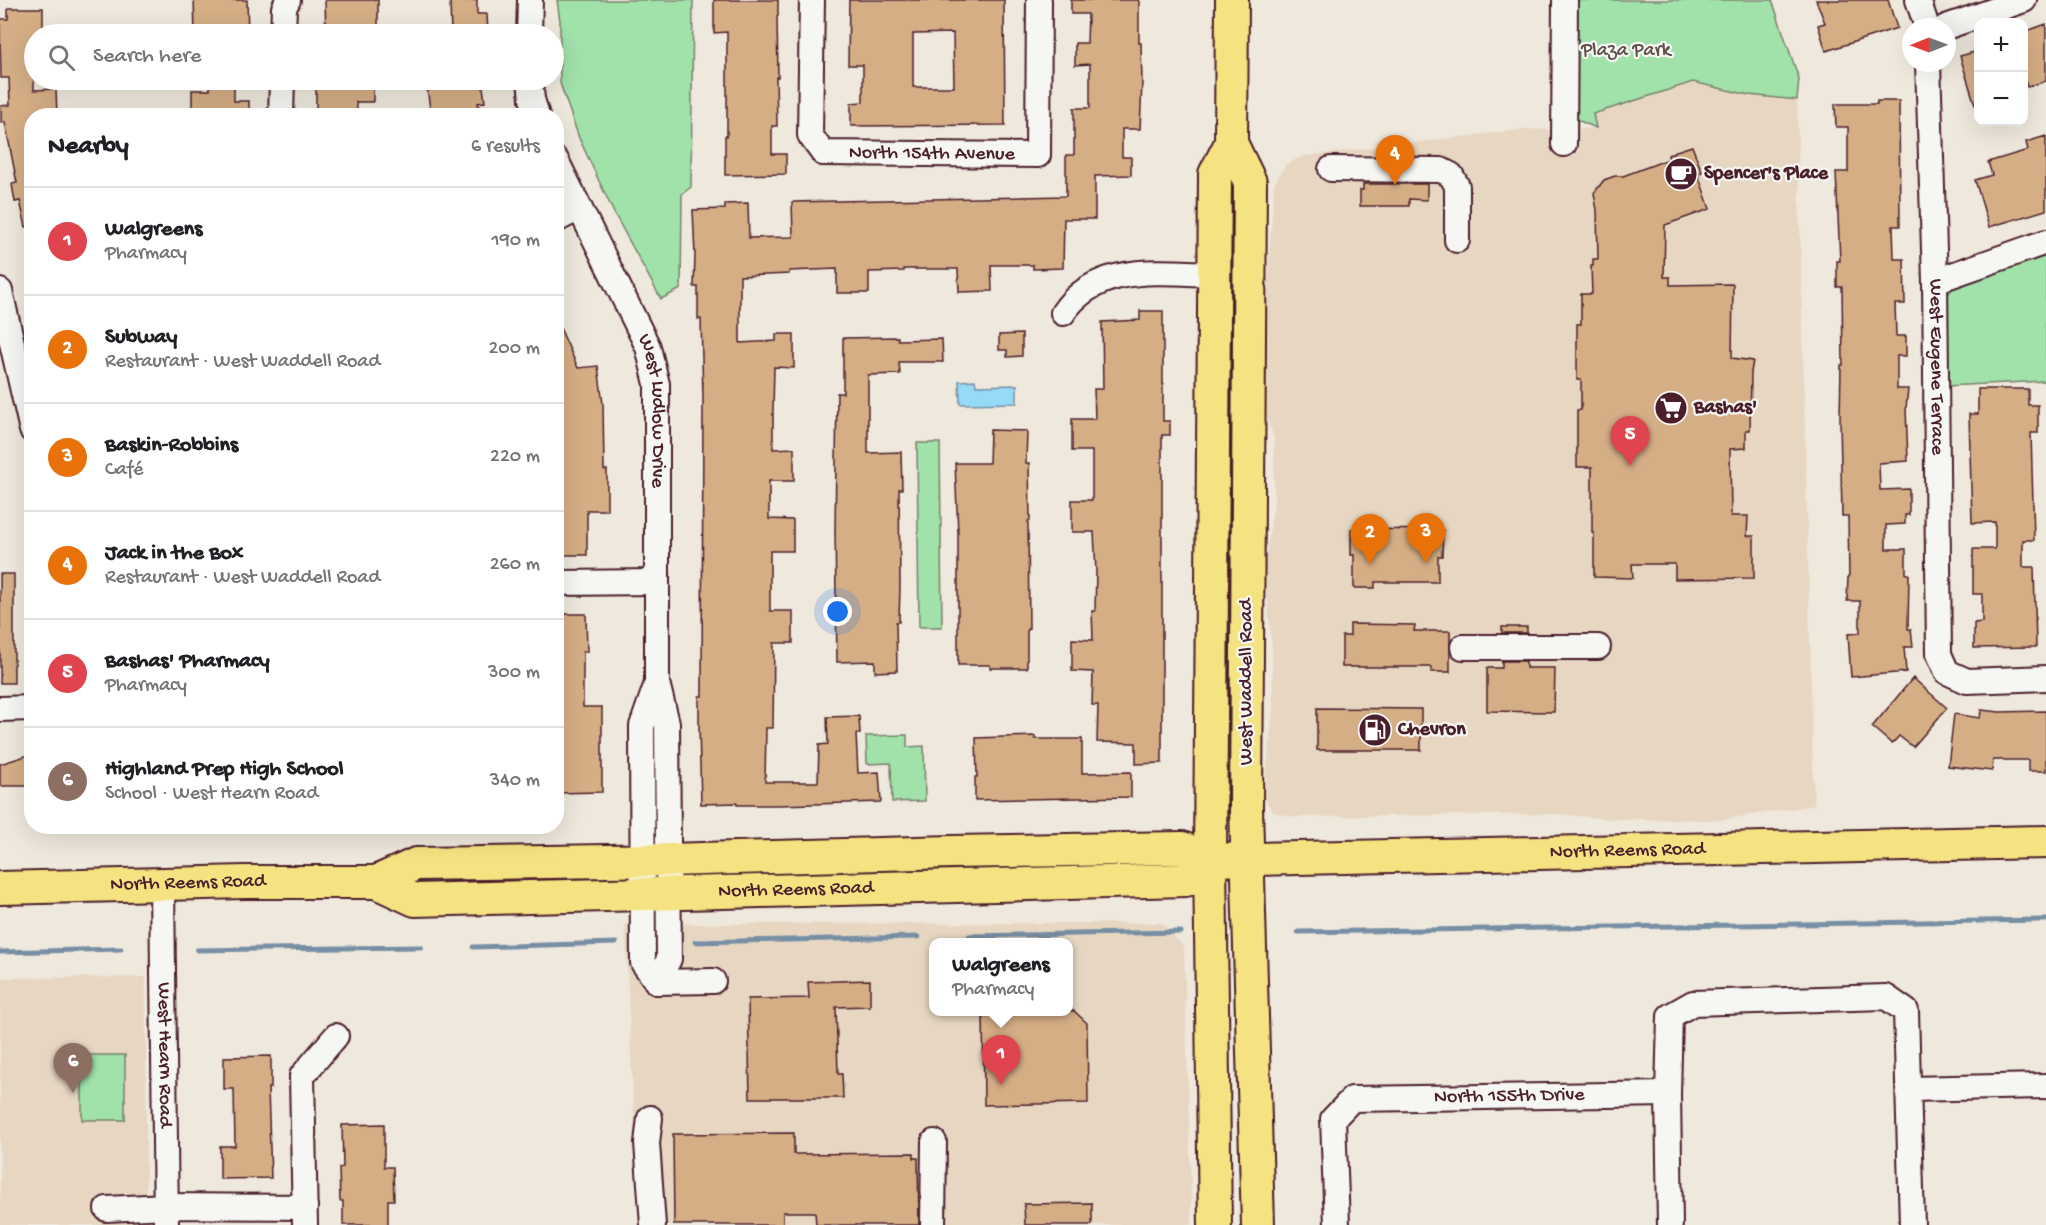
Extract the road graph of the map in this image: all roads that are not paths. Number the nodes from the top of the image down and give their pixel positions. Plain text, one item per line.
1 (288, 0) edge
2 (530, 0) edge
3 (812, 0) edge
4 (1039, 0) edge
5 (1232, 0) edge
6 (1565, 0) edge
7 (1918, 0) edge
8 (2024, 0) edge
9 (1924, 18) edge
10 (283, 24) edge
11 (529, 24) edge
12 (1956, 24) edge
13 (1928, 72) edge
14 (282, 90) edge
15 (531, 90) edge
16 (281, 108) edge
17 (535, 108) edge
18 (1231, 143) junction
19 (1564, 144) dead end
20 (1331, 169) dead end
21 (564, 177) edge
22 (579, 208) junction
23 (564, 216) edge
24 (1457, 240) dead end
25 (2046, 242) edge
26 (1215, 273) junction
27 (1935, 281) junction
28 (0, 291) edge
29 (1063, 313) dead end
30 (24, 395) edge
31 (1248, 506) junction
32 (656, 582) junction
33 (564, 583) edge
34 (1463, 647) dead end
35 (1598, 647) dead end
36 (2046, 678) edge
37 (24, 708) edge
38 (0, 709) edge
39 (2046, 842) edge
40 (1248, 858) junction
41 (655, 860) junction
42 (1210, 860) junction
43 (376, 882) junction
44 (162, 885) junction
45 (0, 888) edge
46 (655, 895) junction
47 (713, 981) dead end
48 (336, 1036) dead end
49 (2046, 1086) edge
50 (1910, 1089) junction
51 (1668, 1094) junction
52 (650, 1118) dead end
53 (934, 1142) dead end
54 (107, 1209) dead end
55 (166, 1216) edge
56 (305, 1216) edge
57 (653, 1225) edge
58 (933, 1225) edge
59 (1215, 1225) edge
60 (1258, 1225) edge
61 (1337, 1225) edge
62 (1670, 1225) edge
63 (1912, 1225) edge

1 - 10 street
2 - 11 street
3 - 4 street, North 154th Avenue
5 - 18 main road, West Waddell Road
6 - 19 street
7 - 9 street
8 - 12 street
13 - 27 street, West Eugene Terrace
14 - 16 street
15 - 17 street
18 - 26 main road, West Waddell Road
18 - 31 main road, West Waddell Road
20 - 24 street
21 - 22 street, West Ludlow Drive
22 - 23 street
22 - 32 street, West Ludlow Drive
25 - 27 street
26 - 29 street
26 - 31 main road
26 - 42 main road, West Waddell Road
27 - 36 street, West Eugene Terrace
28 - 30 street
31 - 40 main road, West Waddell Road
32 - 33 street
32 - 41 street, West Ludlow Drive
34 - 35 street
37 - 38 street
39 - 40 main road, North Reems Road
40 - 42 main road, North Reems Road
40 - 60 main road, West Waddell Road
41 - 42 main road, North Reems Road
41 - 43 main road, North Reems Road
41 - 46 street, West Ludlow Drive
42 - 46 main road, North Reems Road
42 - 59 main road, West Waddell Road
43 - 44 main road, North Reems Road
43 - 46 main road, North Reems Road
44 - 45 main road, North Reems Road
44 - 55 street, West Hearn Road
46 - 47 street, West Ludlow Drive
48 - 56 street
49 - 50 street
50 - 51 street
50 - 63 street
51 - 61 street, North 155th Drive
51 - 62 street
52 - 57 street
53 - 58 street
54 - 55 street
55 - 56 street

